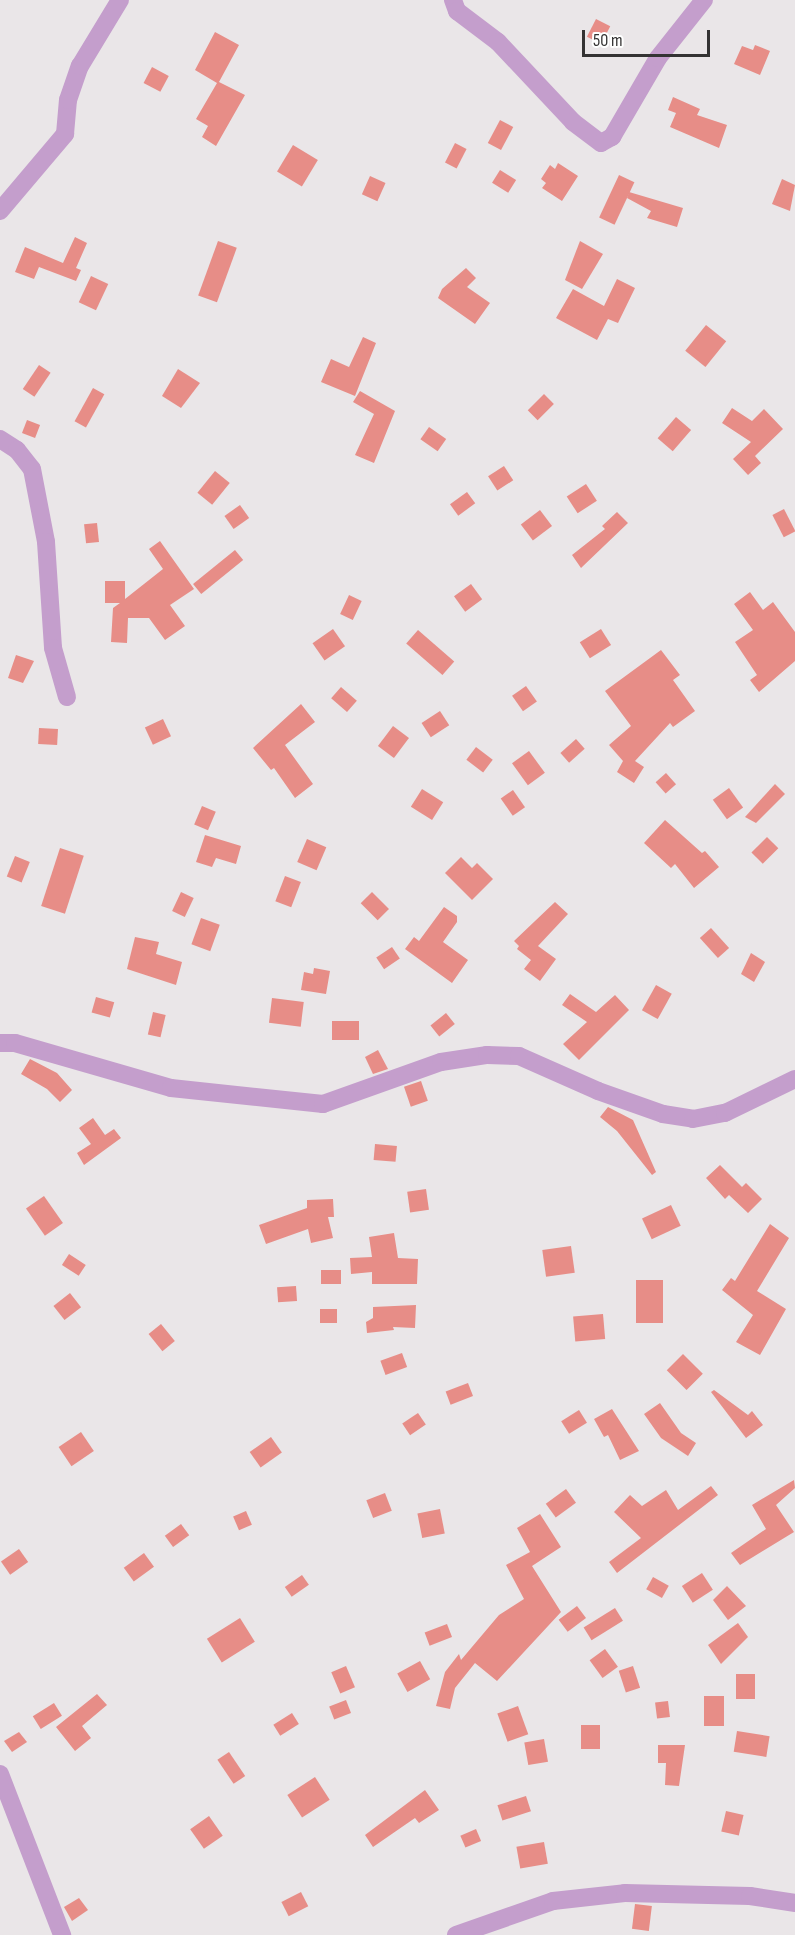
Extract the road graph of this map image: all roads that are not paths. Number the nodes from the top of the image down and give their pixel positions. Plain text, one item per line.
1 (120, 0) edge
2 (453, 0) edge
3 (704, 0) edge
4 (0, 211) edge
5 (0, 439) edge
6 (67, 697) dead end
7 (0, 1043) edge
8 (795, 1079) edge
9 (0, 1774) edge
10 (795, 1903) edge
11 (62, 1935) edge
12 (456, 1935) edge

1 - 4 street
2 - 3 street
5 - 6 street
7 - 8 street
9 - 11 street
10 - 12 street

